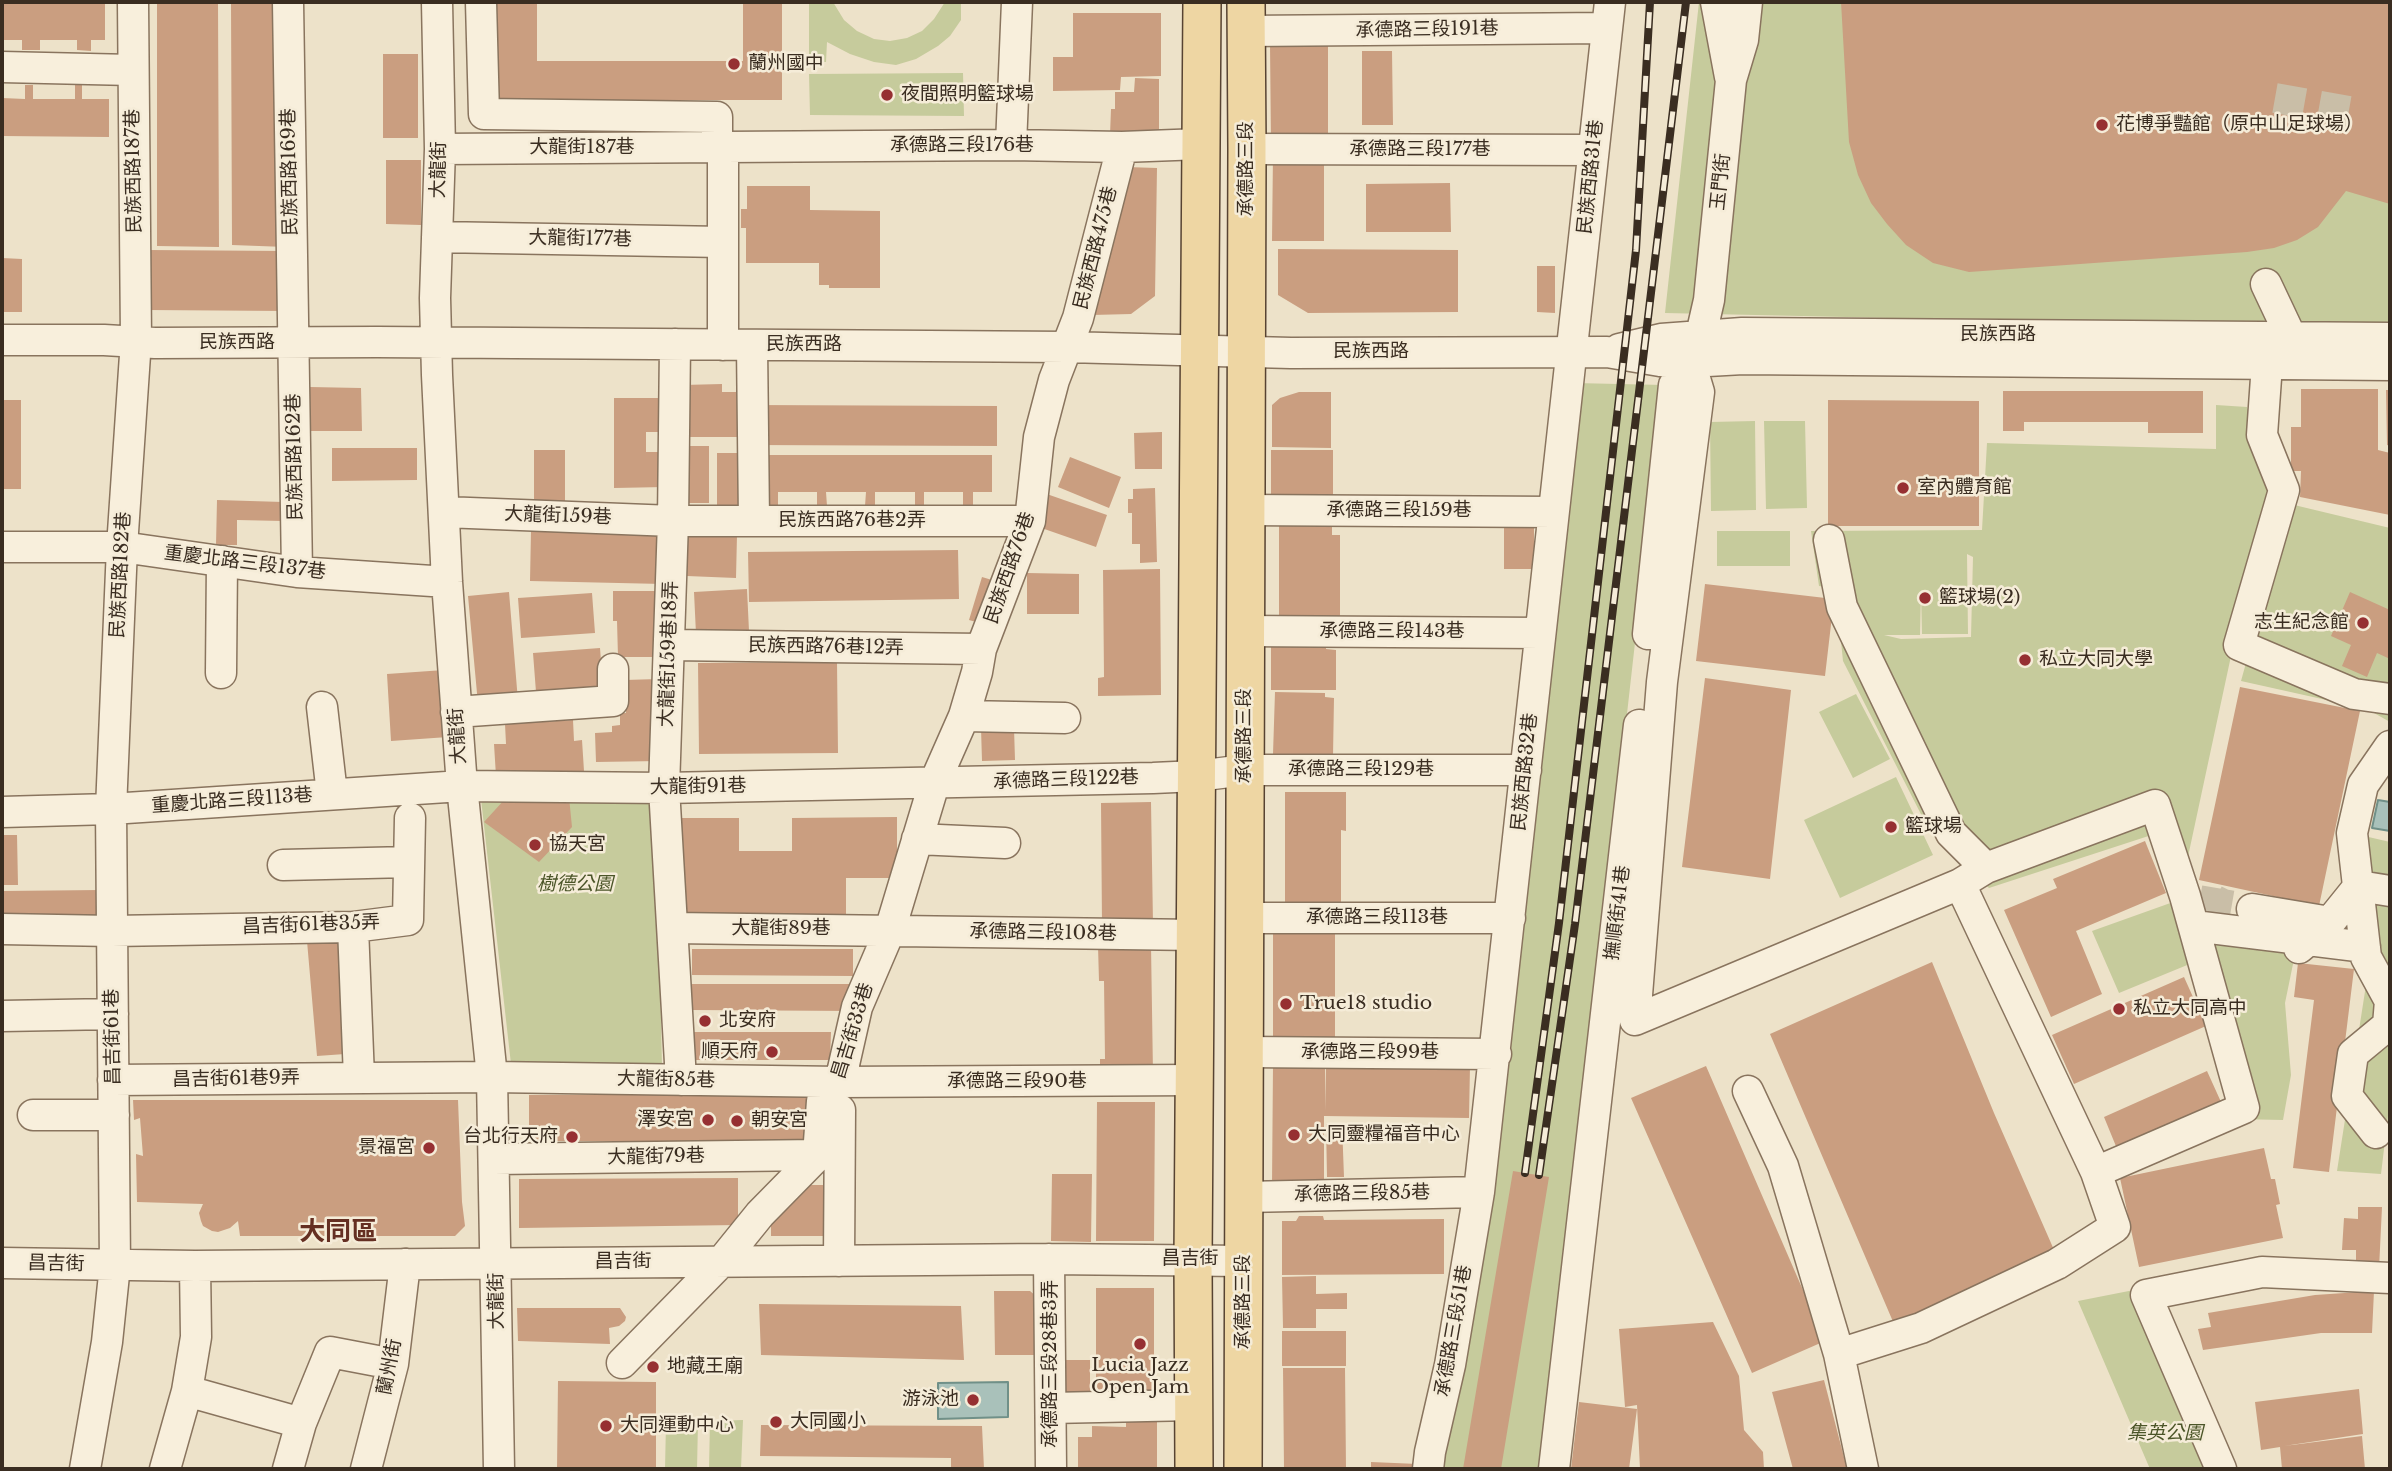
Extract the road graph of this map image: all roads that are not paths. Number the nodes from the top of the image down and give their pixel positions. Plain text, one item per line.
1 (133, 2) edge
2 (288, 2) edge
3 (437, 2) edge
4 (481, 2) edge
5 (1017, 2) edge
6 (1202, 2) edge
7 (1716, 2) edge
8 (1747, 2) edge
9 (1609, 15) edge
10 (1246, 16) edge
11 (2, 67) edge
12 (132, 70) junction
13 (1731, 80) junction
14 (1201, 144) junction
15 (1011, 145) junction
16 (720, 147) junction
17 (1122, 147) junction
18 (440, 149) junction
19 (1247, 149) junction
20 (1593, 150) junction
21 (437, 237) junction
22 (723, 242) junction
23 (2266, 284) dead end
24 (2291, 337) junction
25 (2390, 338) edge
26 (2, 340) edge
27 (136, 340) junction
28 (293, 342) junction
29 (436, 343) junction
30 (675, 344) junction
31 (737, 345) junction
32 (1066, 347) junction
33 (1696, 348) junction
34 (1199, 350) junction
35 (1247, 352) junction
36 (1572, 352) junction
37 (2267, 364) junction
38 (2390, 365) edge
39 (1245, 510) junction
40 (444, 512) junction
41 (1553, 512) junction
42 (673, 521) junction
43 (754, 521) junction
44 (1030, 521) junction
45 (1829, 540) dead end
46 (2, 547) edge
47 (121, 547) junction
48 (222, 561) junction
49 (297, 572) junction
50 (447, 582) junction
51 (1244, 631) junction
52 (1540, 633) junction
53 (670, 645) junction
54 (981, 649) junction
55 (613, 669) dead end
56 (221, 673) dead end
57 (2390, 699) edge
58 (322, 707) dead end
59 (456, 712) junction
60 (964, 716) junction
61 (1065, 718) dead end
62 (2390, 746) edge
63 (1245, 770) junction
64 (1526, 770) junction
65 (1197, 776) junction
66 (934, 784) junction
67 (462, 786) junction
68 (664, 788) junction
69 (332, 794) junction
70 (111, 809) junction
71 (2, 812) edge
72 (410, 818) dead end
73 (917, 839) junction
74 (1005, 843) dead end
75 (409, 862) junction
76 (283, 866) dead end
77 (1986, 869) junction
78 (1960, 884) junction
79 (2359, 886) junction
80 (2390, 891) edge
81 (2252, 909) tunnel mouth
82 (1245, 918) junction
83 (1510, 918) junction
84 (2330, 922) junction
85 (353, 927) junction
86 (673, 928) junction
87 (2, 929) edge
88 (890, 929) junction
89 (112, 931) junction
90 (2195, 931) junction
91 (1197, 935) junction
92 (2302, 945) junction
93 (2365, 952) junction
94 (113, 1014) junction
95 (2, 1016) edge
96 (1245, 1052) junction
97 (1496, 1054) junction
98 (492, 1077) junction
99 (359, 1078) junction
100 (113, 1080) junction
101 (681, 1080) junction
102 (1195, 1080) junction
103 (839, 1082) junction
104 (1748, 1091) dead end
105 (33, 1115) dead end
106 (114, 1115) junction
107 (2376, 1133) dead end
108 (818, 1155) junction
109 (494, 1159) junction
110 (2096, 1172) junction
111 (1479, 1192) junction
112 (1245, 1196) junction
113 (1049, 1259) junction
114 (1193, 1259) junction
115 (722, 1261) junction
116 (839, 1261) junction
117 (1244, 1261) junction
118 (497, 1262) junction
119 (2, 1263) edge
120 (405, 1264) junction
121 (115, 1265) junction
122 (195, 1266) junction
123 (2390, 1278) edge
124 (1839, 1354) junction
125 (622, 1363) dead end
126 (393, 1364) junction
127 (187, 1391) junction
128 (1194, 1405) junction
129 (1051, 1408) junction
130 (301, 1423) junction
131 (497, 1467) edge
132 (170, 1468) edge
133 (85, 1469) edge
134 (288, 1469) edge
135 (366, 1469) edge
136 (1051, 1469) edge
137 (1194, 1469) edge
138 (1244, 1469) edge
139 (1428, 1469) edge
140 (1554, 1469) edge
141 (1863, 1469) edge
142 (2221, 1469) edge

1 - 12 street, 民族西路187巷
2 - 28 street, 民族西路169巷
3 - 18 street, 大龍街
4 - 16 street
5 - 15 street
6 - 14 main road
7 - 13 street
8 - 13 street, 玉門街
9 - 10 street, 承德路三段191巷
9 - 20 street, 民族西路31巷
10 - 19 main road, 承德路三段
11 - 12 street
12 - 27 street, 民族西路187巷
13 - 33 street, 玉門街
14 - 17 street, 承德路三段176巷
14 - 34 main road
15 - 16 street, 承德路三段176巷
15 - 17 street, 承德路三段176巷
16 - 18 street, 大龍街187巷
16 - 22 street
17 - 32 street, 民族西路475巷
18 - 21 street, 大龍街
19 - 20 street, 承德路三段177巷
19 - 35 main road, 承德路三段
20 - 36 street, 民族西路31巷
21 - 22 street, 大龍街177巷
21 - 29 street, 大龍街
22 - 31 street
23 - 24 street
24 - 25 street, 民族西路
24 - 33 street, 民族西路
26 - 27 street, 民族西路
27 - 28 street, 民族西路
27 - 47 street, 民族西路182巷
28 - 29 street, 民族西路
28 - 49 street, 民族西路162巷
29 - 30 street, 民族西路
29 - 40 street, 大龍街
30 - 31 street, 民族西路
30 - 42 street, 大龍街159巷18弄
31 - 32 street, 民族西路
31 - 43 street
32 - 34 street, 民族西路
32 - 44 street, 民族西路76巷
33 - 36 street, 民族西路
33 - 37 street, 民族西路
33 - 78 street
33 - 140 street, 撫順街41巷
34 - 35 street, 民族西路
34 - 65 main road
35 - 36 street, 民族西路
35 - 39 main road, 承德路三段
36 - 41 street, 民族西路32巷
37 - 38 street, 民族西路
37 - 57 street
39 - 41 street, 承德路三段159巷
39 - 51 main road, 承德路三段
40 - 42 street, 大龍街159巷
40 - 50 street, 大龍街
41 - 52 street, 民族西路32巷
42 - 43 street, 民族西路76巷2弄
42 - 53 street, 大龍街159巷18弄
43 - 44 street, 民族西路76巷2弄
44 - 54 street, 民族西路76巷
45 - 77 street
46 - 47 street, 重慶北路三段137巷
47 - 48 street, 重慶北路三段137巷
47 - 70 street, 民族西路182巷
48 - 49 street, 重慶北路三段137巷
48 - 56 street
49 - 50 street, 重慶北路三段137巷
50 - 59 street, 大龍街
51 - 52 street, 承德路三段143巷
51 - 63 main road, 承德路三段
52 - 64 street, 民族西路32巷
53 - 54 street, 民族西路76巷12弄
53 - 68 street, 大龍街159巷18弄
54 - 60 street, 民族西路76巷
55 - 59 street
58 - 69 street
59 - 67 street, 大龍街
60 - 61 street
60 - 66 street, 民族西路76巷
62 - 79 street
63 - 64 street, 承德路三段129巷
63 - 65 street, 承德路三段129巷
63 - 82 main road, 承德路三段
64 - 83 street, 民族西路32巷
65 - 66 street, 承德路三段122巷
65 - 91 main road
66 - 68 street, 大龍街91巷
66 - 73 street, 民族西路76巷
67 - 68 street, 大龍街91巷
67 - 69 street, 重慶北路三段113巷
67 - 98 street, 大龍街
68 - 86 street, 大龍街159巷18弄
69 - 70 street, 重慶北路三段113巷
70 - 71 street, 重慶北路三段113巷
70 - 89 street, 昌吉街61巷
72 - 75 street, 昌吉街61巷35弄
73 - 74 street
73 - 88 street, 昌吉街33巷
75 - 76 street
75 - 85 street, 昌吉街61巷35弄
77 - 78 street
77 - 90 street
78 - 110 street
79 - 80 street
79 - 84 street
79 - 93 street
81 - 84 street
82 - 83 street, 承德路三段113巷
82 - 96 main road, 承德路三段
83 - 97 street, 民族西路32巷
84 - 92 street
85 - 89 street, 昌吉街61巷35弄
85 - 99 street
86 - 88 street, 大龍街89巷
86 - 101 street, 大龍街159巷18弄
87 - 89 street, 昌吉街61巷35弄
88 - 91 street, 承德路三段108巷
88 - 103 street, 昌吉街33巷
89 - 94 street, 昌吉街61巷
90 - 92 street
90 - 110 street
91 - 102 main road
92 - 93 street
93 - 107 street
94 - 95 street
94 - 100 street, 昌吉街61巷
96 - 97 street, 承德路三段99巷
96 - 112 main road, 承德路三段
97 - 111 street, 民族西路32巷
98 - 99 street, 昌吉街61巷9弄
98 - 101 street, 大龍街85巷
98 - 109 street, 大龍街
99 - 100 street, 昌吉街61巷9弄
100 - 106 street, 昌吉街61巷
101 - 103 street, 大龍街85巷
102 - 103 street, 承德路三段90巷
102 - 114 main road
103 - 108 street, 昌吉街33巷
103 - 116 street
104 - 124 street
105 - 106 street
106 - 121 street, 昌吉街61巷
108 - 109 street, 大龍街79巷
108 - 115 street
109 - 118 street, 大龍街
110 - 124 street
111 - 112 street, 承德路三段85巷
111 - 139 street, 承德路三段51巷
112 - 117 main road, 承德路三段
113 - 114 street, 昌吉街
113 - 116 street, 昌吉街
113 - 129 street, 承德路三段28巷3弄
114 - 117 street, 昌吉街
114 - 128 main road
115 - 116 street, 昌吉街
115 - 118 street, 昌吉街
115 - 125 street
117 - 138 main road, 承德路三段
118 - 120 street, 昌吉街
118 - 131 street, 大龍街
119 - 121 street, 昌吉街
120 - 122 street, 昌吉街
120 - 126 street, 蘭州街
121 - 122 street, 昌吉街
121 - 133 street, 昌吉街61巷
122 - 127 street
123 - 142 street
124 - 141 street
126 - 130 street
126 - 135 street, 蘭州街
127 - 130 street
127 - 132 street
128 - 129 street
128 - 137 main road
129 - 136 street, 承德路三段28巷3弄
130 - 134 street

